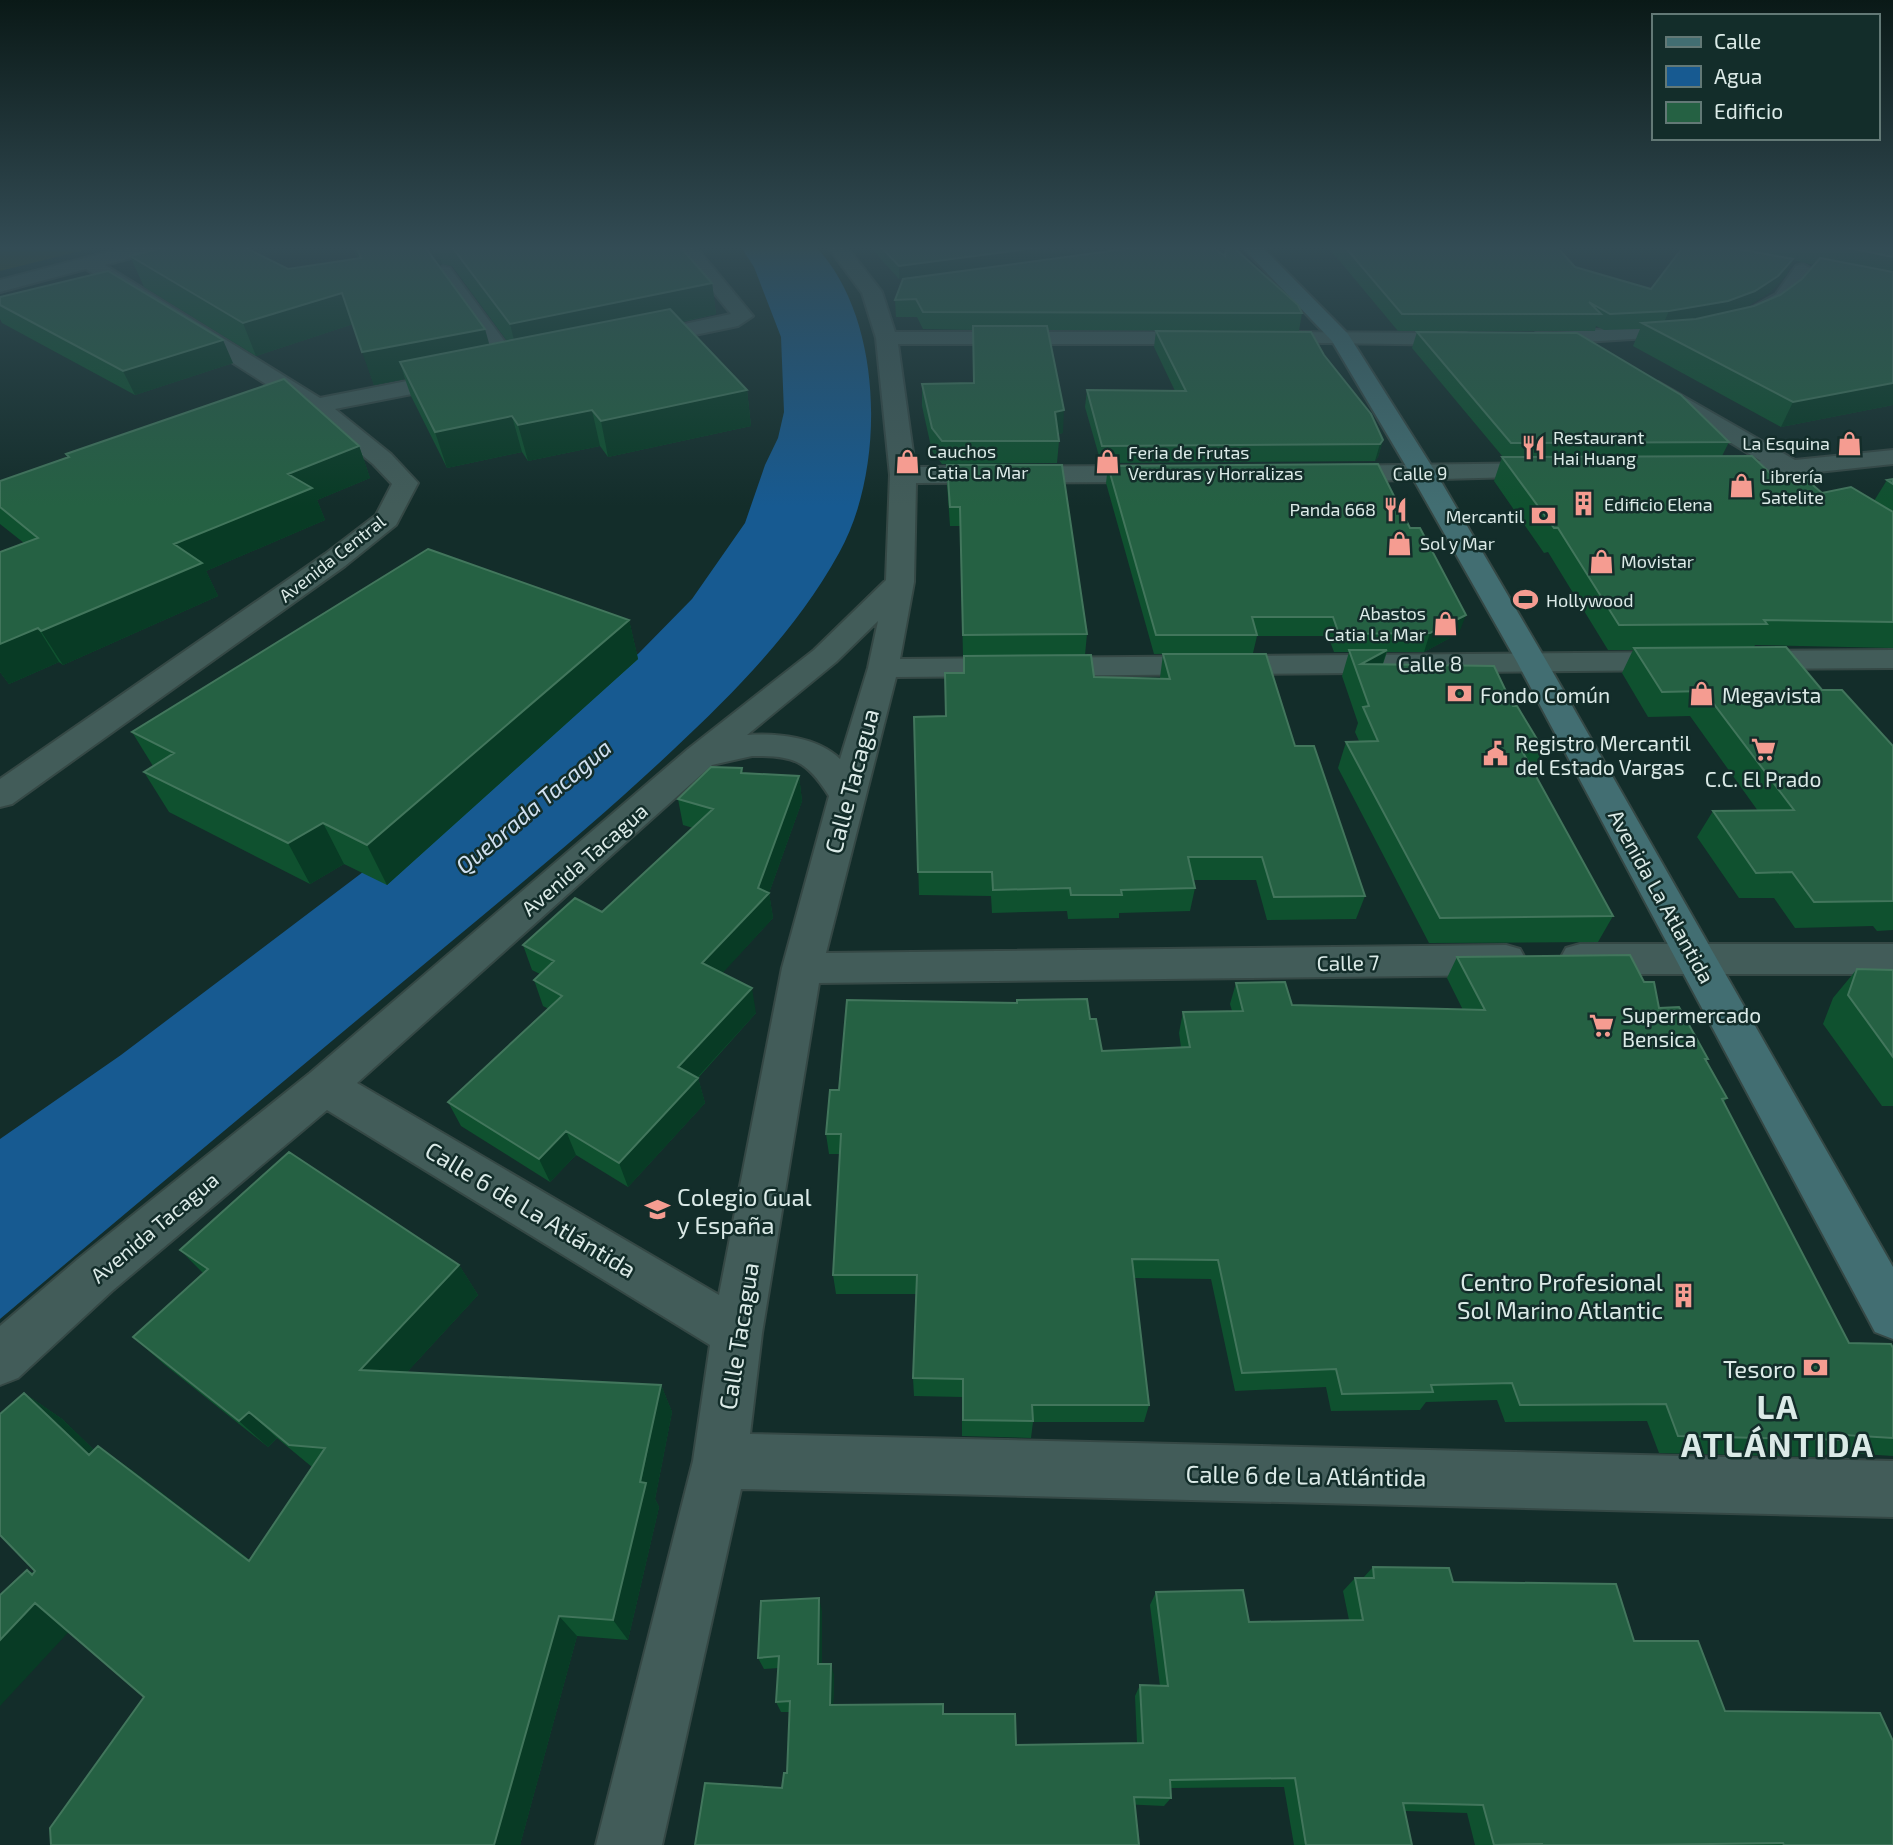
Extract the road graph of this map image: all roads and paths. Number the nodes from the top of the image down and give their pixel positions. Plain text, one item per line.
1 (201, 333) edge
2 (487, 333) edge
3 (678, 333) edge
4 (887, 333) edge
5 (1335, 333) edge
6 (1679, 333) edge
7 (887, 338) junction
8 (1340, 338) junction
9 (1493, 339) edge
10 (1521, 339) edge
11 (1576, 340) junction
12 (622, 345) edge
13 (540, 361) edge
14 (1612, 361) edge
15 (512, 367) junction
16 (1635, 375) edge
17 (316, 406) junction
18 (1893, 457) edge
19 (1790, 468) junction
20 (1695, 469) edge
21 (1572, 471) edge
22 (1423, 473) junction
23 (1183, 474) edge
24 (1309, 474) edge
25 (904, 475) junction
26 (1824, 488) dead end
27 (900, 582) junction
28 (1893, 659) edge
29 (1532, 662) junction
30 (883, 668) junction
31 (700, 757) junction
32 (0, 796) edge
33 (846, 796) junction
34 (1697, 958) junction
35 (1893, 959) edge
36 (802, 968) junction
37 (325, 1086) junction
38 (1893, 1314) edge
39 (737, 1333) junction
40 (0, 1360) edge
41 (719, 1461) junction
42 (1893, 1489) edge
43 (629, 1845) edge

1 - 17 street, Avenida Central
2 - 15 street
3 - 12 street
4 - 7 street
5 - 8 street, Avenida La Atlantida
6 - 11 street
7 - 8 street
7 - 25 street
8 - 9 street
8 - 22 street, Avenida La Atlantida
10 - 11 street
11 - 14 street
13 - 15 street
15 - 17 street
16 - 19 street
17 - 32 street, Avenida Central
18 - 19 street
19 - 20 street
19 - 26 street
21 - 22 street, Calle 9
22 - 24 street, Calle 9
22 - 29 street, Avenida La Atlantida
23 - 25 street
25 - 27 street
27 - 30 street, Calle Tacagua
27 - 31 street, Avenida Tacagua
28 - 29 street, Calle 8
29 - 30 street, Calle 8
29 - 34 street, Avenida La Atlantida
30 - 33 street, Calle Tacagua
31 - 33 street
31 - 37 street, Avenida Tacagua
33 - 36 street, Calle Tacagua
34 - 35 street, Calle 7
34 - 36 street, Calle 7
34 - 38 street, Avenida La Atlantida
36 - 39 street, Calle Tacagua
37 - 39 street, Calle 6 de La Atlántida
37 - 40 street, Avenida Tacagua
39 - 41 street, Calle Tacagua
41 - 42 street, Calle 6 de La Atlántida
41 - 43 street, Calle Tacagua

